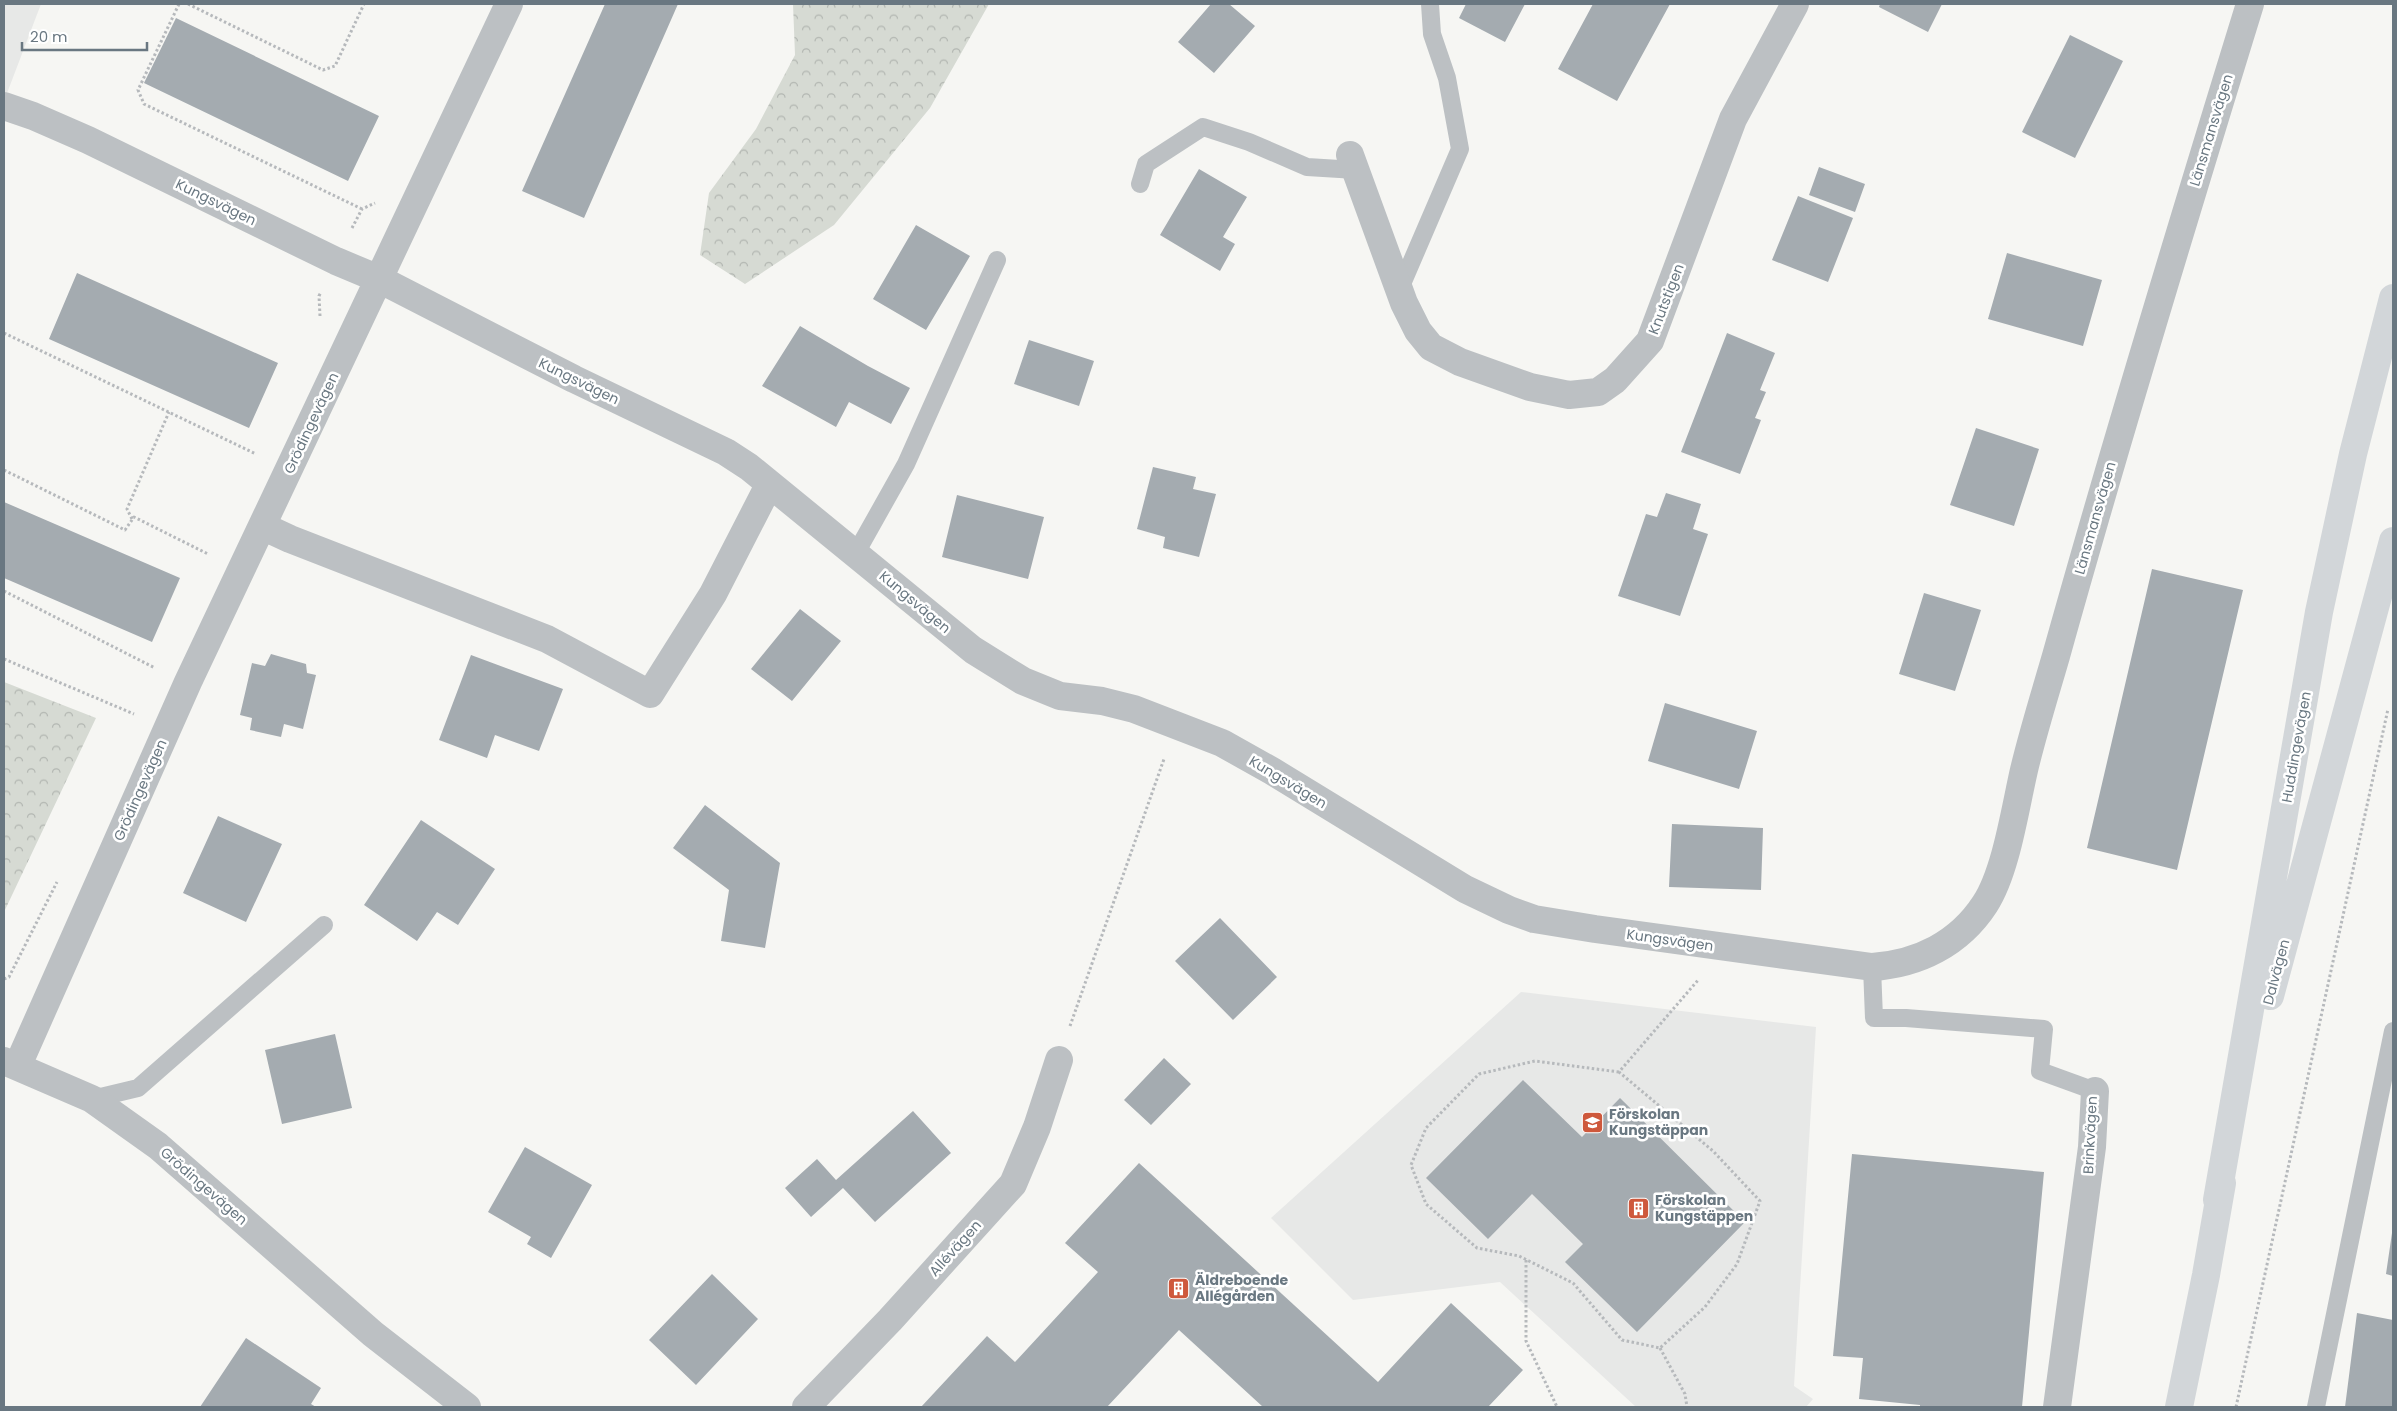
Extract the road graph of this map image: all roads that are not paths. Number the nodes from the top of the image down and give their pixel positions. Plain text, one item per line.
1 (509, 4) edge
2 (1430, 4) edge
3 (1795, 4) edge
4 (2250, 4) edge
5 (4, 106) edge
6 (1353, 162) joint
7 (1140, 184) dead end
8 (997, 260) dead end
9 (379, 279) junction
10 (1399, 291) junction
11 (2393, 298) edge
12 (769, 485) junction
13 (262, 526) junction
14 (2393, 541) edge
15 (856, 553) junction
16 (324, 925) dead end
17 (1872, 967) junction
18 (2393, 1031) edge
19 (1059, 1060) road end
20 (11, 1063) edge
21 (2095, 1091) joint
22 (92, 1099) junction
23 (2217, 1200) junction
24 (467, 1407) edge
25 (806, 1407) edge
26 (2057, 1407) edge
27 (2180, 1407) edge
28 (2316, 1407) edge

1 - 9 street, Grödingevägen
2 - 10 lane
3 - 10 street, Knutstigen
4 - 17 street, Länsmansvägen
5 - 9 street, Kungsvägen
6 - 7 lane
6 - 10 street, Knutstigen
8 - 15 lane
9 - 12 street, Kungsvägen
9 - 13 street, Grödingevägen
11 - 23 main road, Huddingevägen
12 - 13 street
12 - 15 street, Kungsvägen
13 - 20 street, Grödingevägen
14 - 23 main road, Dalvägen
15 - 17 street, Kungsvägen
16 - 22 lane
17 - 21 lane, Brinkvägen
18 - 28 lane
19 - 25 street, Allévägen
20 - 22 street, Grödingevägen
21 - 26 street, Brinkvägen
22 - 24 street, Grödingevägen
23 - 27 main road, Dalvägen

